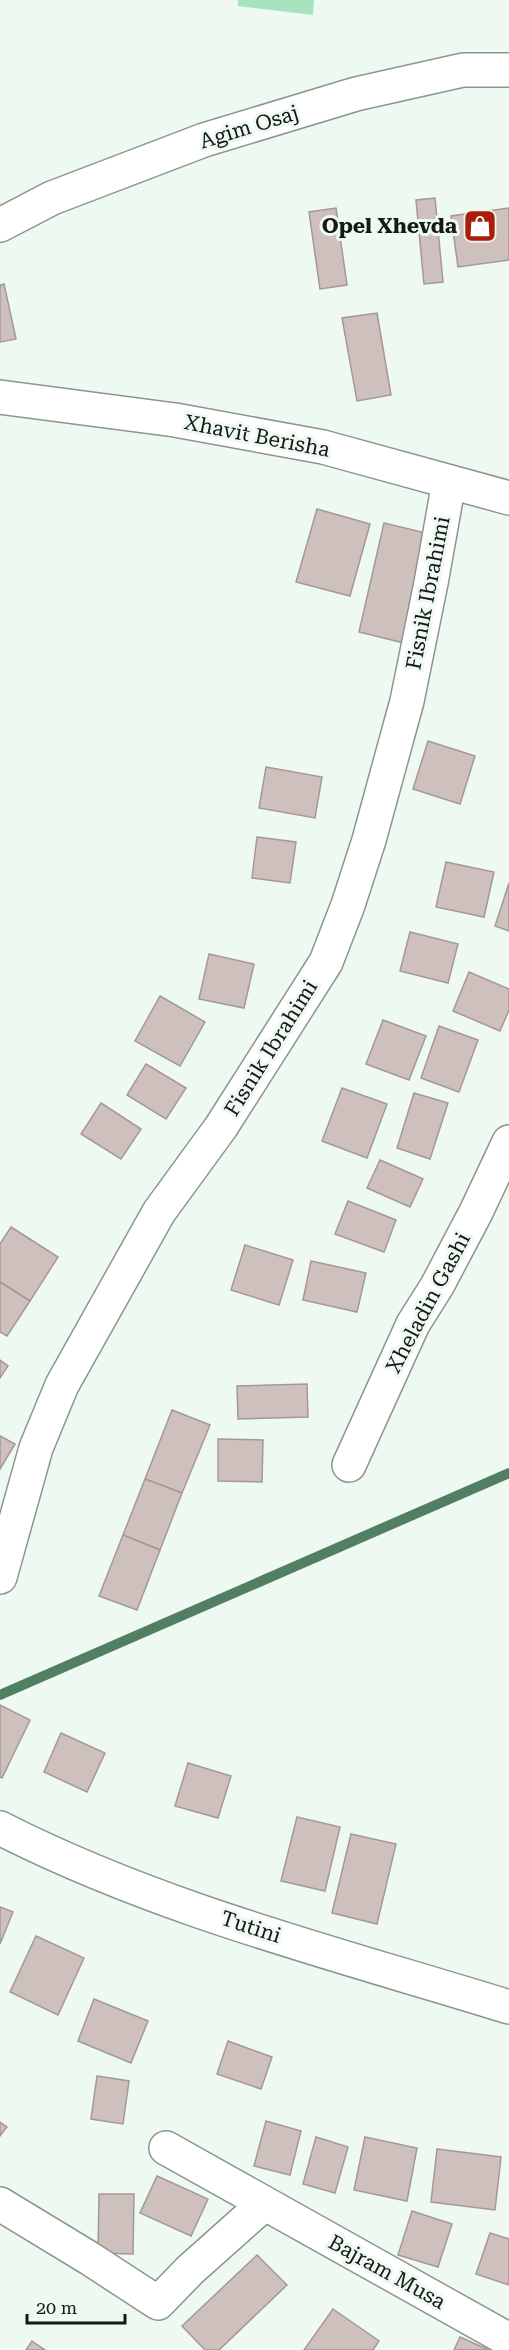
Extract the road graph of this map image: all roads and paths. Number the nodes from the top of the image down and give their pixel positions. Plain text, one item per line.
1 (509, 70) edge
2 (0, 225) edge
3 (0, 397) edge
4 (449, 482) junction
5 (509, 498) edge
6 (509, 1142) edge
7 (349, 1465) dead end
8 (0, 1577) edge
9 (0, 1828) edge
10 (509, 2007) edge
11 (166, 2148) dead end
12 (0, 2204) edge
13 (264, 2204) junction
14 (509, 2340) edge

1 - 2 street, Agim Osaj
3 - 4 street, Xhavit Berisha
4 - 5 street, Xhavit Berisha
4 - 8 street, Fisnik Ibrahimi
6 - 7 street, Xheladin Gashi
9 - 10 street, Tutini
11 - 13 street, Bajram Musa
12 - 13 street
13 - 14 street, Bajram Musa

